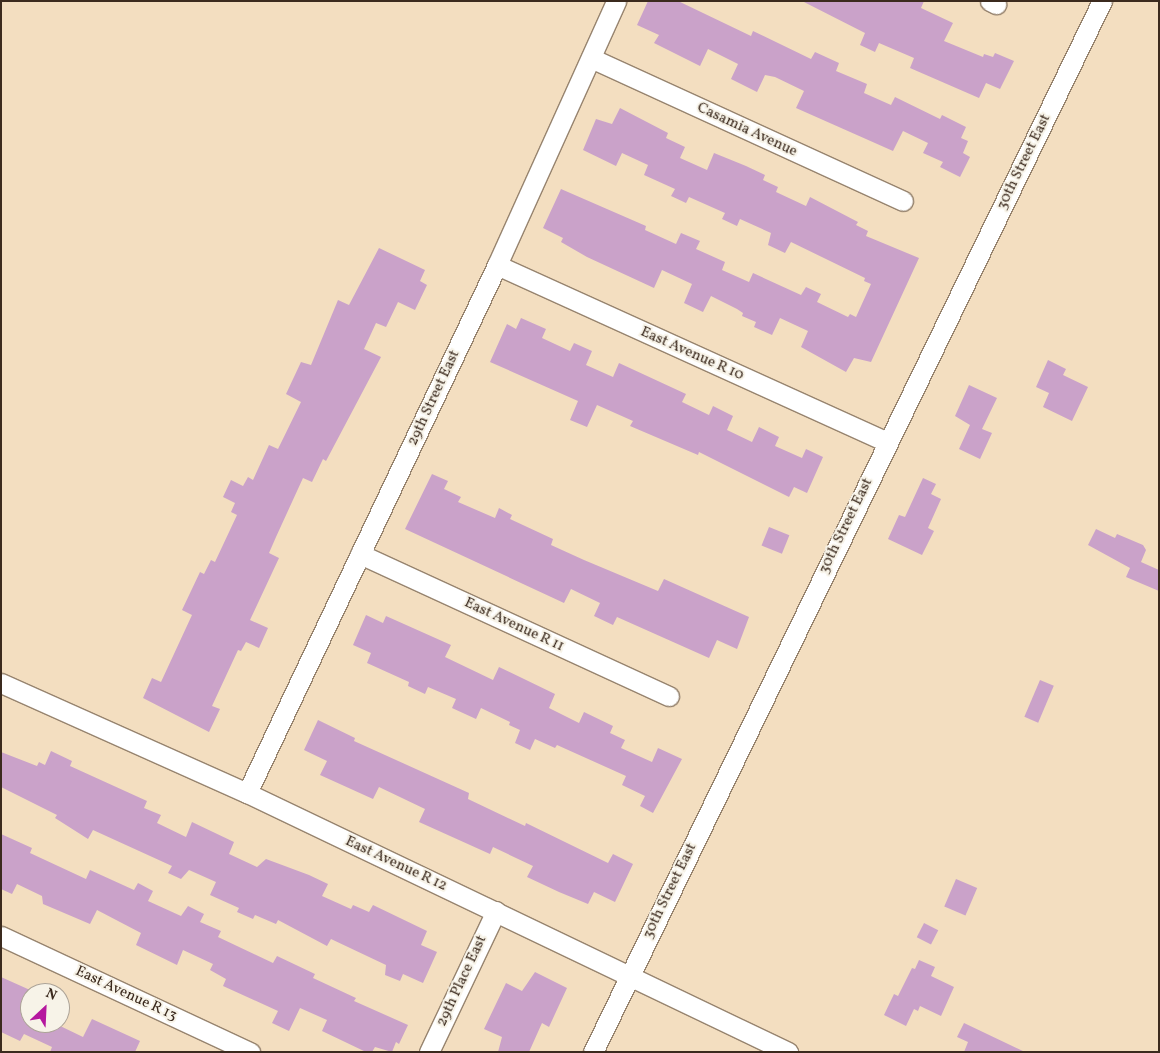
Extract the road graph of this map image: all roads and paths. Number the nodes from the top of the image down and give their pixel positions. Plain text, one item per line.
1 (616, 1) edge
2 (1102, 1) edge
3 (591, 58) junction
4 (903, 201) dead end
5 (496, 266) junction
6 (886, 442) junction
7 (360, 554) junction
8 (1, 683) edge
9 (669, 696) dead end
10 (248, 794) junction
11 (496, 911) junction
12 (1, 936) edge
13 (629, 976) junction
14 (250, 1052) edge
15 (429, 1052) edge
16 (593, 1052) edge
17 (788, 1052) edge

1 - 3 street, 29th Street East
2 - 6 street, 30th Street East
3 - 4 street, Casamia Avenue
3 - 5 street, 29th Street East
5 - 6 street, East Avenue R 10
5 - 7 street, 29th Street East
6 - 13 street, 30th Street East
7 - 9 street, East Avenue R 11
7 - 10 street, 29th Street East
8 - 10 street, East Avenue R 12
10 - 11 street, East Avenue R 12
11 - 13 street, East Avenue R 12
11 - 15 street, 29th Place East
12 - 14 street, East Avenue R 13
13 - 16 street, 30th Street East
13 - 17 street, East Avenue R 12

